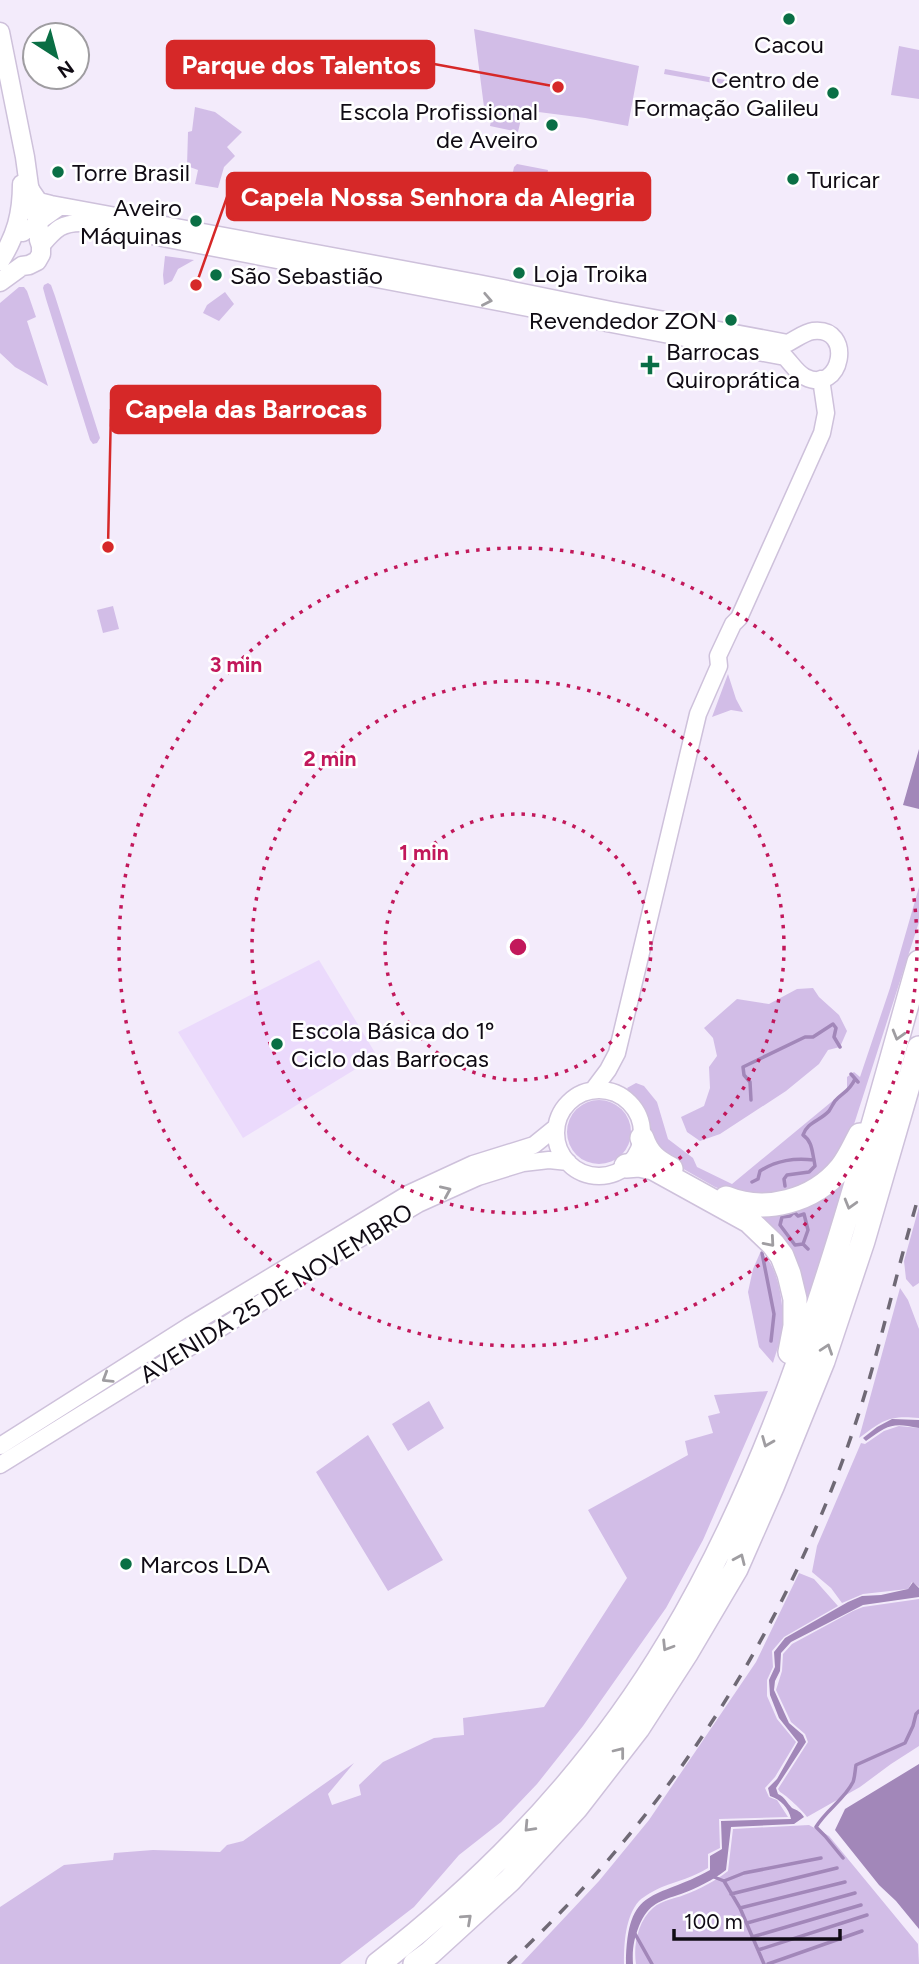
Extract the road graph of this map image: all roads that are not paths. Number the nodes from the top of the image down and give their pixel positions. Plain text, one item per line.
1 (1, 40) edge
2 (25, 156) junction
3 (29, 186) junction
4 (61, 206) junction
5 (146, 229) junction
6 (23, 241) edge
7 (22, 266) junction
8 (0, 282) edge
9 (442, 284) junction
10 (799, 338) junction
11 (793, 365) junction
12 (821, 379) junction
13 (919, 962) edge
14 (919, 1048) edge
15 (617, 1053) junction
16 (593, 1090) junction
17 (882, 1091) junction
18 (621, 1095) junction
19 (555, 1128) junction
20 (642, 1139) junction
21 (568, 1162) junction
22 (626, 1166) junction
23 (783, 1401) junction
24 (0, 1446) edge
25 (0, 1465) edge
26 (378, 1964) edge
27 (415, 1964) edge

1 - 2 main road
2 - 3 main road
2 - 6 main road
3 - 4 street
3 - 6 main road
4 - 5 street
4 - 6 street
5 - 6 street
5 - 9 street
6 - 7 main road
6 - 7 main road
7 - 8 main road
9 - 10 street
9 -> 11 street
10 - 11 street
10 - 12 street
11 - 12 street
12 - 15 street
13 -> 17 highway
27 -> 14 highway
15 - 16 street
15 - 18 street
16 - 18 street
16 - 19 street
17 - 20 highway
17 -> 23 highway
18 - 20 street
19 - 21 street
19 -> 24 street, AVENIDA 25 DE NOVEMBRO
20 - 22 street
21 - 22 street
25 -> 21 street, AVENIDA 25 DE NOVEMBRO
22 -> 23 highway
23 -> 26 highway

